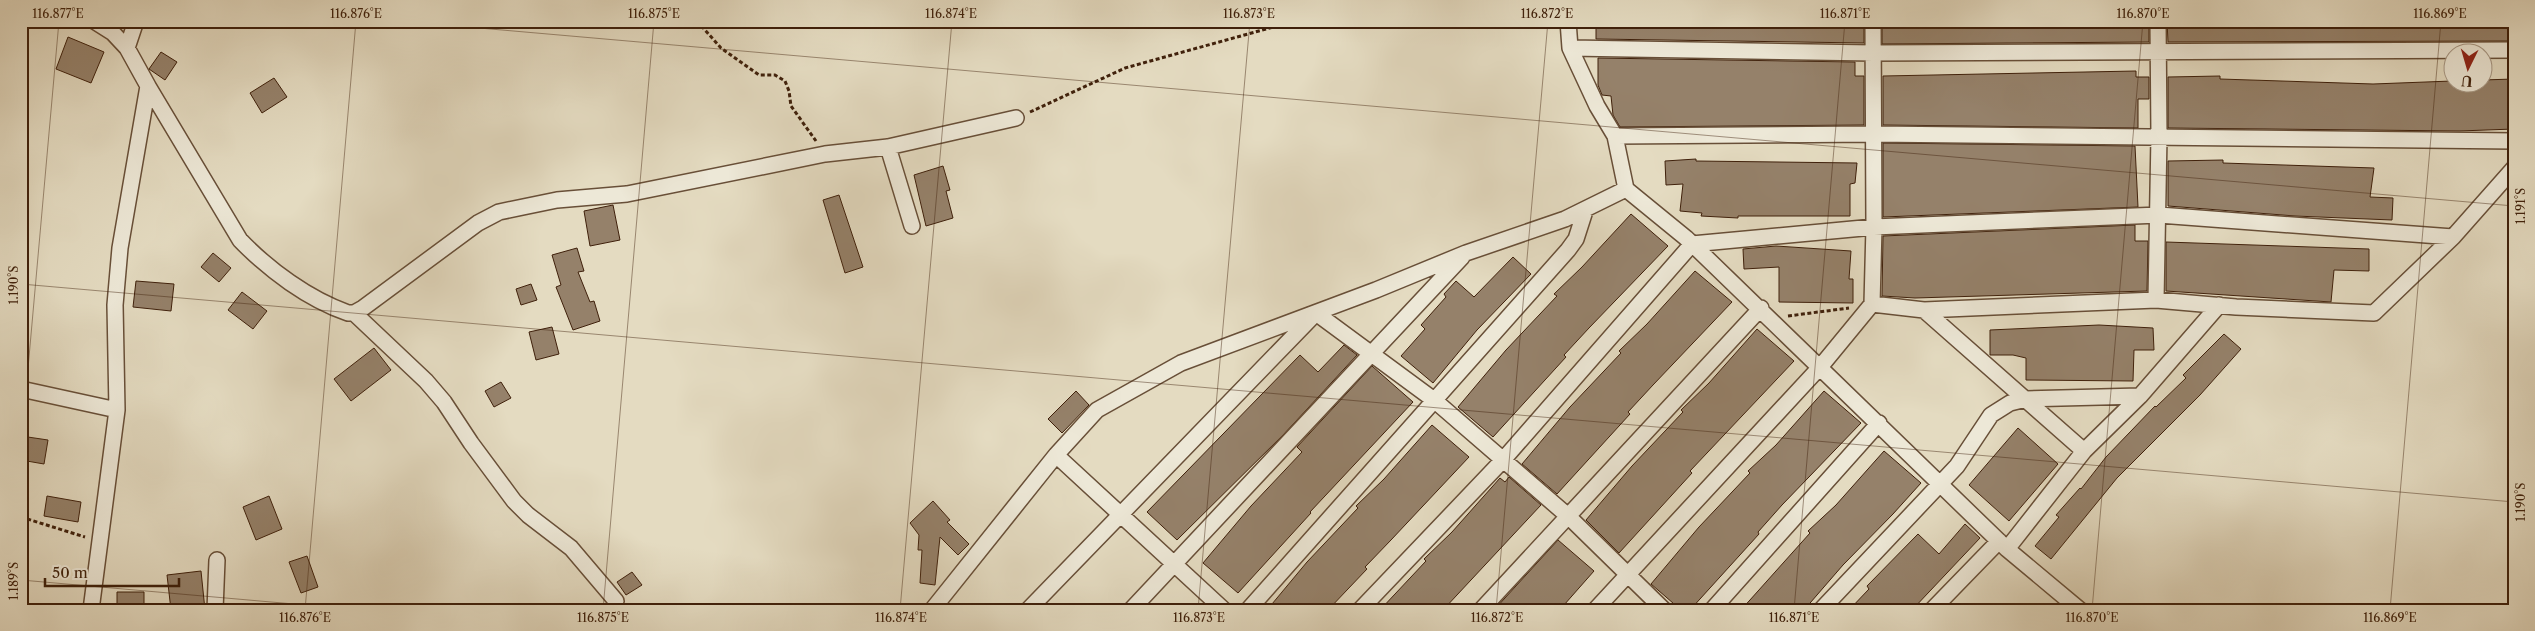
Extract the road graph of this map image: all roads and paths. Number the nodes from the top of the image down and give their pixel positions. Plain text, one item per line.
1 (94, 21) edge
2 (136, 21) edge
3 (697, 21) edge
4 (1295, 21) edge
5 (1568, 21) edge
6 (1873, 21) edge
7 (2158, 21) edge
8 (127, 48) junction
9 (1570, 48) junction
10 (2514, 50) edge
11 (2160, 52) junction
12 (1873, 53) junction
13 (148, 86) junction
14 (1016, 118) joint
15 (1874, 134) junction
16 (1615, 136) junction
17 (2159, 136) junction
18 (2514, 141) edge
19 (888, 147) junction
20 (825, 154) junction
21 (2514, 168) edge
22 (1626, 189) junction
23 (1586, 211) junction
24 (2159, 215) junction
25 (912, 226) dead end
26 (1874, 227) junction
27 (2453, 237) junction
28 (1692, 244) junction
29 (1466, 253) junction
30 (2156, 300) junction
31 (1872, 304) junction
32 (2219, 305) junction
33 (1924, 310) junction
34 (354, 313) junction
35 (1316, 313) junction
36 (1766, 313) junction
37 (1371, 354) junction
38 (1821, 366) junction
39 (21, 389) edge
40 (2140, 396) junction
41 (2026, 399) junction
42 (1434, 400) junction
43 (117, 410) junction
44 (1879, 423) junction
45 (2084, 451) junction
46 (1056, 455) junction
47 (1503, 460) junction
48 (1940, 483) junction
49 (1120, 514) junction
50 (1568, 516) junction
51 (21, 518) edge
52 (100, 542) junction
53 (2003, 545) junction
54 (218, 560) dead end
55 (1174, 563) junction
56 (1627, 576) junction
57 (616, 601) dead end
58 (92, 610) edge
59 (215, 610) edge
60 (932, 610) edge
61 (1028, 610) edge
62 (1131, 610) edge
63 (1224, 610) edge
64 (1248, 610) edge
65 (1360, 610) edge
66 (1481, 610) edge
67 (1595, 610) edge
68 (1664, 610) edge
69 (1712, 610) edge
70 (1821, 610) edge
71 (1932, 610) edge
72 (2080, 610) edge

1 - 8 street
2 - 8 street
3 - 20 path
4 - 14 path
5 - 9 street
6 - 12 street
7 - 11 street
8 - 13 street
9 - 12 street
9 - 16 street
10 - 11 street
11 - 12 street
11 - 17 street
12 - 15 street
13 - 34 street
13 - 43 street
14 - 19 street
15 - 16 street
15 - 17 street
15 - 26 street
16 - 22 street
17 - 18 street
17 - 24 street
19 - 20 street
19 - 25 street
20 - 34 street
21 - 27 street
22 - 23 street
22 - 28 street
23 - 29 street
23 - 42 street
24 - 26 street
24 - 27 street
24 - 30 street
26 - 28 street
26 - 31 street
27 - 32 street
28 - 36 street
28 - 47 street
29 - 35 street
29 - 37 street
30 - 32 street
30 - 33 street
31 - 33 street
31 - 36 path
31 - 38 street
32 - 40 street
33 - 41 street
34 - 57 street
35 - 37 street
35 - 46 street
35 - 49 street
36 - 38 street
36 - 50 street
37 - 42 street
37 - 55 street
38 - 44 street
38 - 56 street
39 - 43 street
40 - 41 street
40 - 45 street
41 - 45 street
41 - 48 street
42 - 47 street
42 - 64 street
43 - 52 street
44 - 48 street
44 - 69 street
45 - 53 street
46 - 49 street
46 - 60 street
47 - 50 street
47 - 65 street
48 - 53 street
48 - 70 street
49 - 55 street
49 - 61 street
50 - 56 street
50 - 66 street
51 - 52 path
52 - 58 street
53 - 71 street
53 - 72 street
54 - 59 street
55 - 62 street
55 - 63 street
56 - 67 street
56 - 68 street

